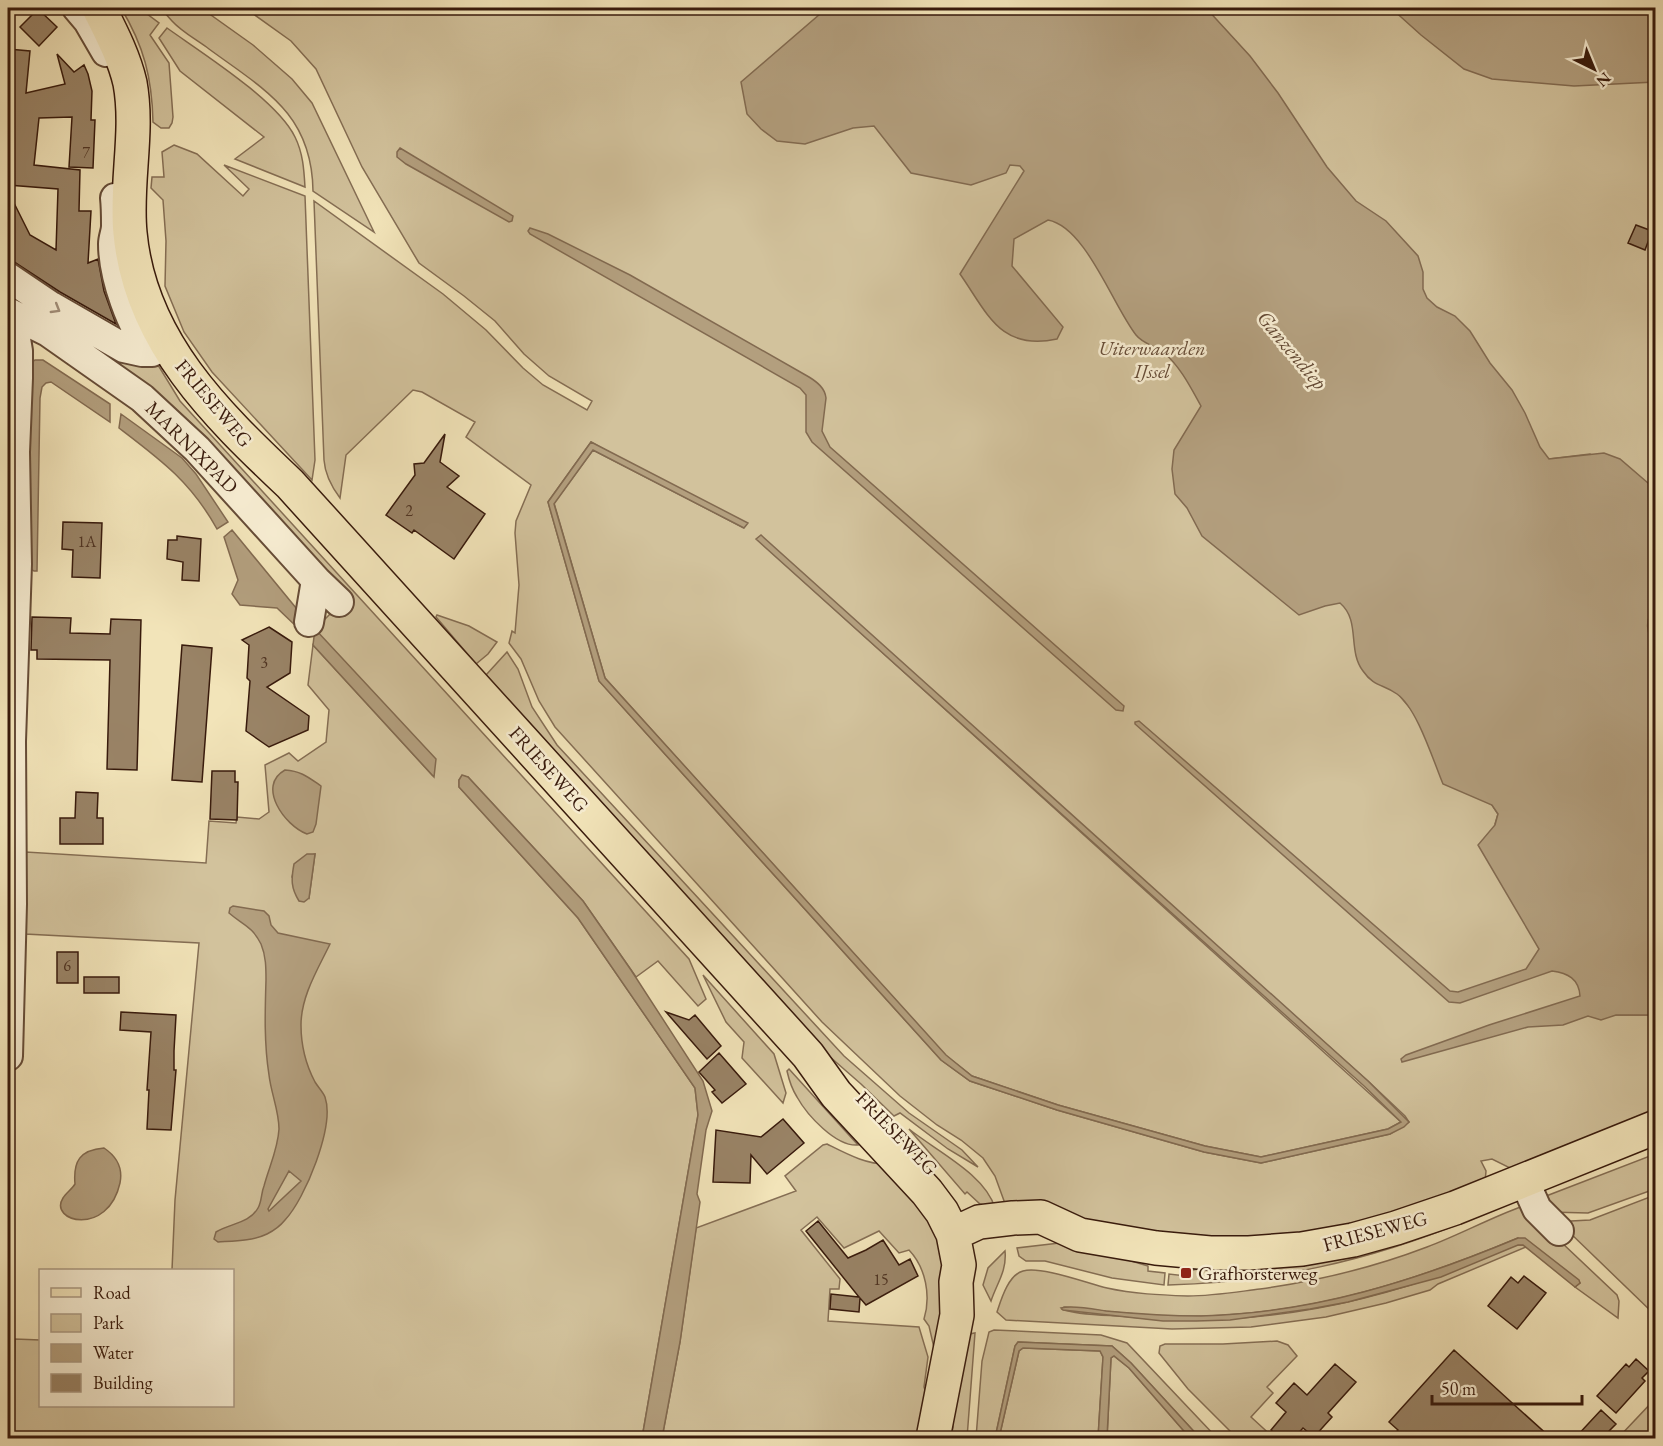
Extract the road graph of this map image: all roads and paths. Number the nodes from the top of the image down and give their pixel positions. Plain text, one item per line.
1 (77, 8) edge
2 (99, 8) edge
3 (105, 8) edge
4 (130, 214) junction
5 (8, 277) edge
6 (10, 313) edge
7 (167, 345) junction
8 (316, 580) junction
9 (339, 602) dead end
10 (309, 622) dead end
11 (8, 1056) edge
12 (1656, 1127) edge
13 (1524, 1180) junction
14 (1559, 1231) dead end
15 (968, 1234) junction
16 (933, 1438) edge

1 - 4 street
2 - 4 main road
3 - 4 main road
4 - 7 main road, FRIESEWEG
5 -> 7 street
6 - 8 street, MARNIXPAD
6 - 11 street
7 - 15 main road, FRIESEWEG
8 - 9 street
8 - 10 street
12 - 13 main road, FRIESEWEG
13 - 14 street
13 - 15 main road, FRIESEWEG
15 - 16 main road

